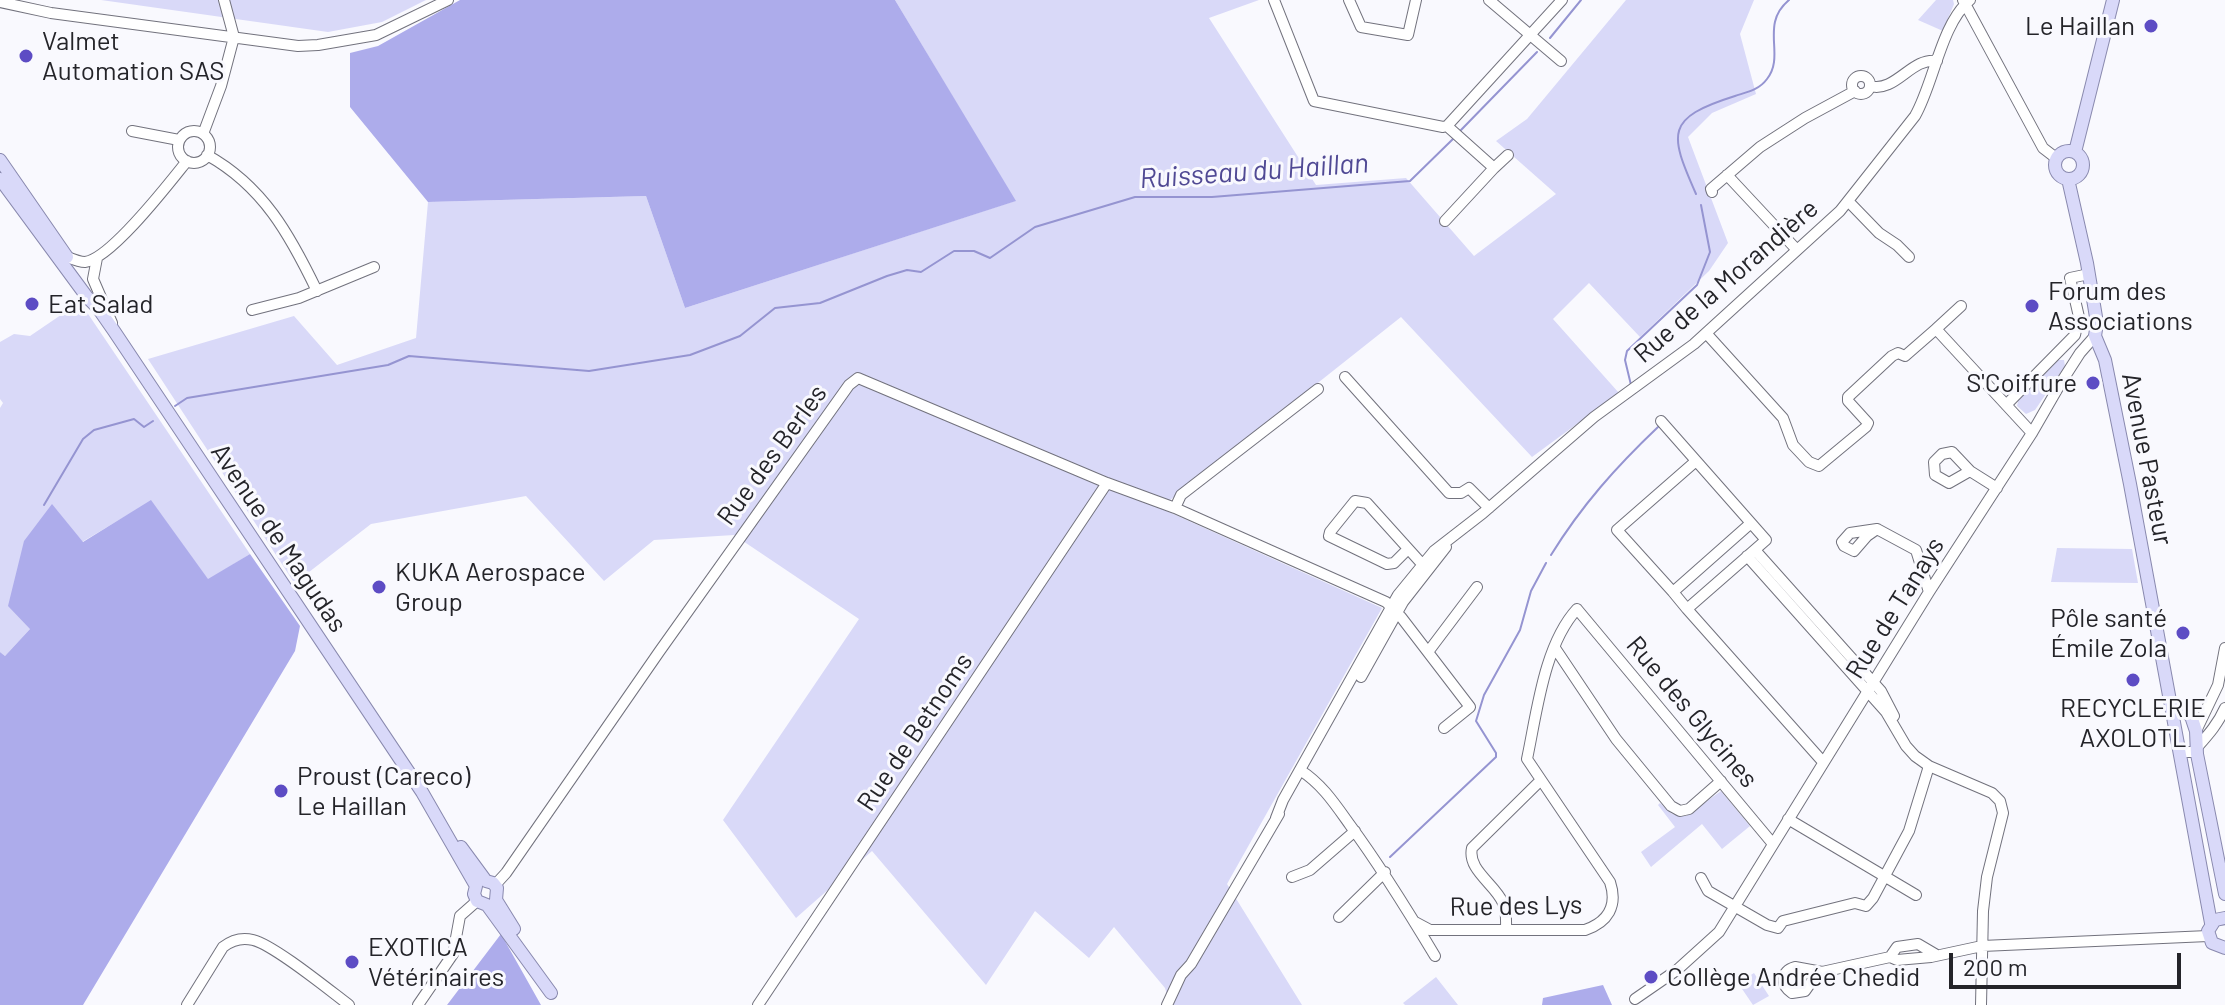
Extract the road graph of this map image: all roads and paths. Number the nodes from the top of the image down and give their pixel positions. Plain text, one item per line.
1 (224, 0) edge
2 (448, 0) edge
3 (1274, 0) edge
4 (1349, 0) edge
5 (1416, 0) edge
6 (1489, 0) edge
7 (1562, 0) edge
8 (2113, 0) edge
9 (1966, 1) edge
10 (0, 2) edge
11 (1530, 35) junction
12 (234, 37) junction
13 (1561, 61) dead end
14 (1937, 61) junction
15 (1447, 126) junction
16 (132, 131) dead end
17 (203, 134) junction
18 (179, 140) junction
19 (2075, 152) junction
20 (207, 155) junction
21 (1508, 155) dead end
22 (2056, 158) junction
23 (0, 160) edge
24 (187, 161) junction
25 (1494, 168) junction
26 (1727, 175) junction
27 (0, 179) edge
28 (2068, 179) junction
29 (1712, 192) dead end
30 (1848, 201) junction
31 (1445, 221) dead end
32 (1797, 250) junction
33 (67, 257) junction
34 (1909, 257) dead end
35 (97, 258) junction
36 (374, 267) dead end
37 (2089, 274) junction
38 (317, 291) junction
39 (1961, 306) dead end
40 (98, 308) junction
41 (252, 310) dead end
42 (1936, 329) junction
43 (114, 331) junction
44 (1706, 333) junction
45 (2095, 336) junction
46 (1345, 377) dead end
47 (1318, 389) dead end
48 (2006, 405) junction
49 (1661, 421) dead end
50 (2032, 433) junction
51 (1696, 461) junction
52 (1970, 471) dead end
53 (1107, 483) junction
54 (1997, 488) junction
55 (1175, 508) junction
56 (1489, 508) junction
57 (1751, 523) junction
58 (1877, 529) dead end
59 (1451, 539) junction
60 (1407, 550) junction
61 (1751, 553) junction
62 (1422, 564) junction
63 (1477, 587) dead end
64 (1673, 592) junction
65 (1929, 592) junction
66 (1577, 609) joint
67 (1687, 609) junction
68 (1394, 610) junction
69 (1555, 648) junction
70 (2225, 648) edge
71 (1428, 652) junction
72 (1871, 687) junction
73 (2172, 702) junction
74 (2209, 706) junction
75 (2225, 708) edge
76 (2187, 712) junction
77 (1444, 728) dead end
78 (2196, 731) junction
79 (2176, 741) junction
80 (2197, 747) junction
81 (1823, 762) junction
82 (1929, 766) junction
83 (1302, 772) junction
84 (1541, 780) junction
85 (1721, 781) junction
86 (1788, 819) junction
87 (1355, 831) junction
88 (1773, 844) junction
89 (1385, 872) junction
90 (1292, 877) dead end
91 (1885, 877) junction
92 (1701, 878) dead end
93 (486, 884) junction
94 (2225, 894) edge
95 (1916, 895) dead end
96 (487, 902) junction
97 (1735, 907) junction
98 (1339, 917) dead end
99 (2225, 918) edge
100 (1415, 922) junction
101 (1506, 929) junction
102 (2210, 929) junction
103 (1982, 946) junction
104 (2225, 948) edge
105 (1435, 956) dead end
106 (1822, 972) dead end
107 (554, 999) edge
108 (1635, 999) dead end
109 (1168, 1004) edge
110 (187, 1005) edge
111 (349, 1005) edge
112 (418, 1005) edge
113 (758, 1005) edge
114 (1981, 1005) edge

1 - 12 street
2 - 12 street
3 - 15 street
4 - 5 street
6 - 11 street
7 - 11 street
8 - 19 main road
9 - 14 street, Rue de la Morandière
9 - 22 street
10 - 12 street
11 - 13 street
11 - 15 street
12 - 17 street
14 - 26 street
14 - 30 street, Rue de la Morandière
15 - 25 street
16 - 18 street
17 - 18 street
17 - 20 street
18 - 24 street
19 - 22 main road
19 - 28 main road
20 - 24 street
20 - 38 street
21 - 25 street
22 - 28 main road
23 - 33 main road, Avenue de Magudas
24 - 35 street
25 - 31 street
26 - 29 street
26 - 32 street
27 - 40 main road, Avenue de Magudas
28 - 37 main road, Avenue Pasteur
30 - 32 street, Rue de la Morandière
30 - 34 street
32 - 44 street, Rue de la Morandière
33 - 35 street
33 - 40 main road, Avenue de Magudas
35 - 43 street
36 - 38 street
37 - 45 main road, Avenue Pasteur
37 - 48 street
38 - 41 street
39 - 42 street
40 - 43 main road, Avenue de Magudas
42 - 44 street
42 - 48 street
43 - 93 main road, Avenue de Magudas
44 - 56 street, Rue de la Morandière
45 - 50 street, Rue de Tanays
45 - 73 main road, Avenue Pasteur
46 - 56 street
47 - 55 street
48 - 50 street
49 - 51 street
50 - 54 street, Rue de Tanays
51 - 57 street
51 - 64 street
52 - 54 street
53 - 55 street, Rue des Berles
53 - 93 street, Rue des Berles
53 - 113 street, Rue de Betnoms
54 - 65 street, Rue de Tanays
55 - 68 street, Rue des Berles
56 - 59 street, Rue de la Morandière
57 - 61 street
57 - 64 street
58 - 65 street
59 - 62 street, Rue de la Morandière
59 - 68 street, Rue de la Morandière
60 - 60 street
60 - 62 street
61 - 67 street
61 - 72 street
62 - 68 street, Rue de la Morandière
63 - 71 street
64 - 67 street
65 - 72 street, Rue de Tanays
66 - 69 street, Rue des Lys
66 - 85 street, Rue des Glycines
67 - 81 street
68 - 71 street
68 - 83 street, Rue de la Morandière
69 - 84 street, Rue des Lys
69 - 85 street
70 - 74 street
71 - 77 street
72 - 81 street, Rue de Tanays
72 - 82 street
73 - 76 main road
73 - 79 main road, Avenue Pasteur
74 - 76 street
74 - 78 street
75 - 80 street
76 - 78 main road
78 - 80 main road
79 - 80 street
79 - 102 main road, Avenue Pasteur
80 - 94 main road
81 - 86 street, Rue de Tanays
82 - 91 street
82 - 103 street
83 - 87 street
83 - 109 street, Rue de la Morandière
84 - 101 street
84 - 101 street, Rue des Lys
85 - 88 street, Rue des Glycines
86 - 88 street, Rue de Tanays
86 - 91 street
87 - 89 street
87 - 90 street
88 - 97 street, Rue de Tanays
89 - 98 street
89 - 100 street
91 - 95 street
91 - 97 street
92 - 97 street
93 - 96 main road
93 - 96 main road
96 - 107 main road
96 - 112 street
97 - 108 street, Rue de Tanays
99 - 102 main road
100 - 101 street, Rue des Lys
100 - 105 street
102 - 103 street
102 - 104 main road
103 - 106 street
103 - 114 street
110 - 111 street

